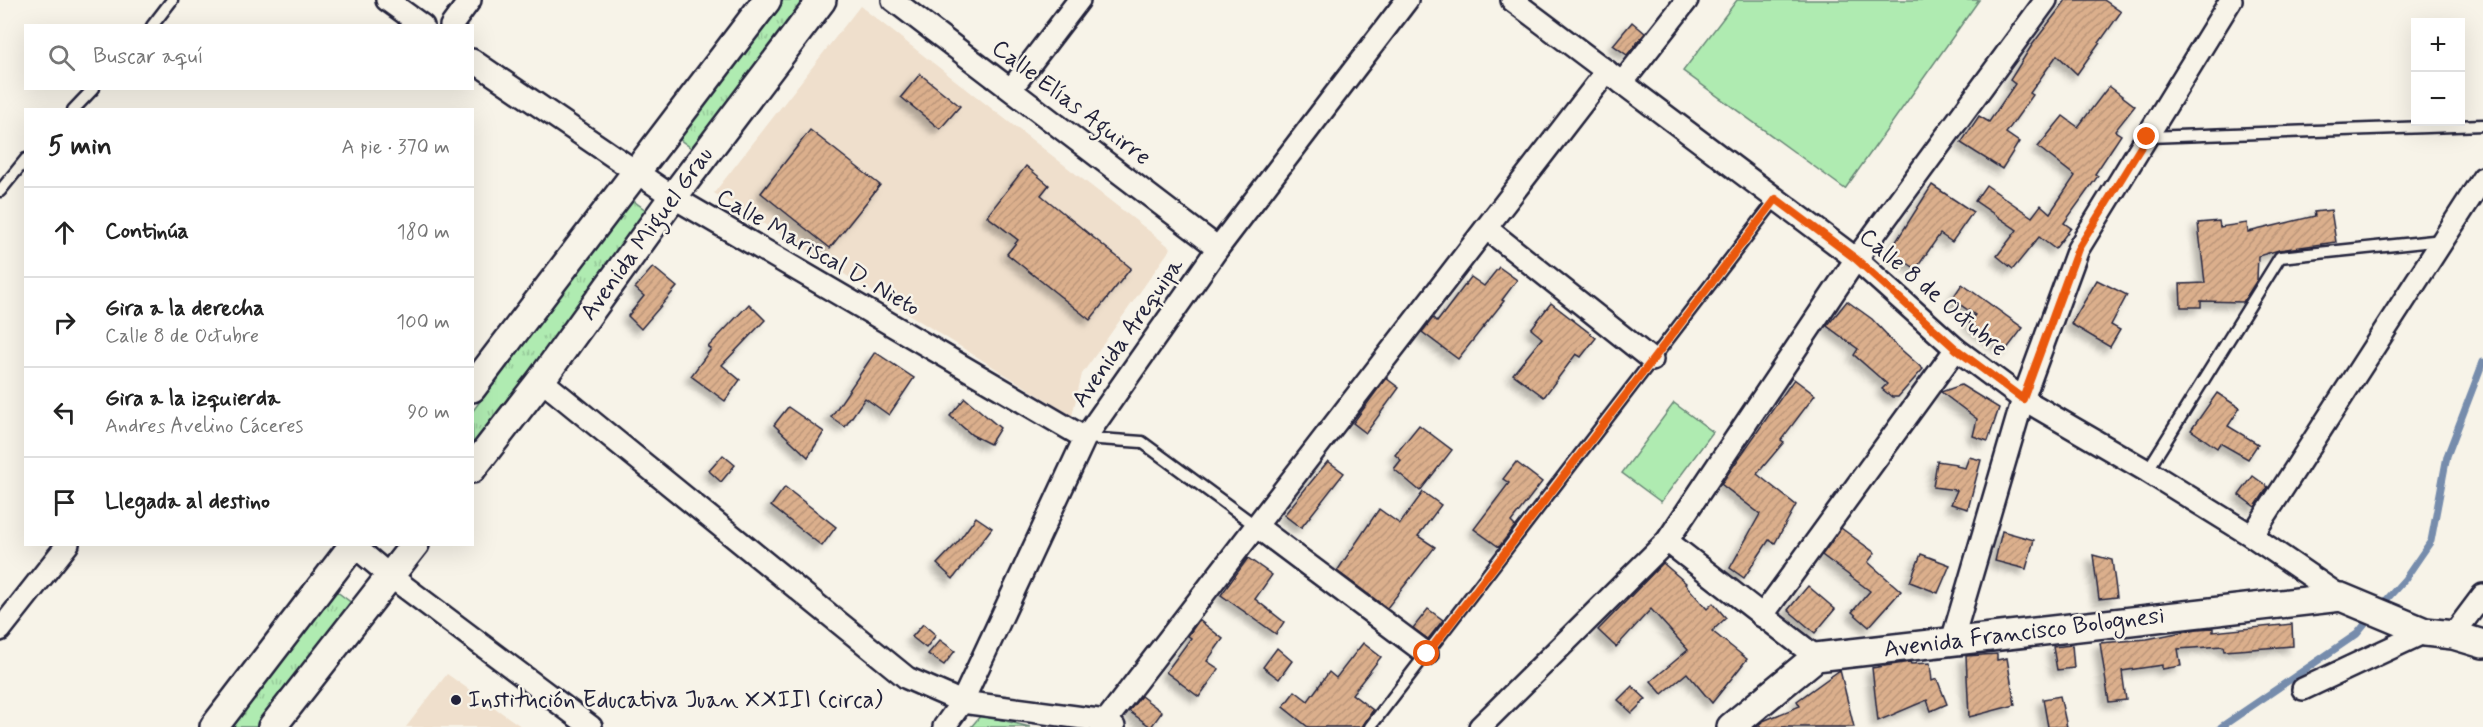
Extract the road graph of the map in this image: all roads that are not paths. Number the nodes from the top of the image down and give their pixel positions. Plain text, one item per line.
1 (172, 0) edge
2 (387, 0) edge
3 (470, 0) edge
4 (767, 0) edge
5 (822, 0) edge
6 (893, 0) edge
7 (1079, 0) edge
8 (1407, 0) edge
9 (1512, 0) edge
10 (1687, 0) edge
11 (2046, 0) edge
12 (2231, 0) edge
13 (154, 24) edge
14 (420, 24) edge
15 (452, 24) edge
16 (474, 61) edge
17 (1614, 77) junction
18 (1011, 89) junction
19 (92, 90) edge
20 (75, 108) edge
21 (2483, 124) edge
22 (2147, 137) junction
23 (24, 161) edge
24 (637, 173) junction
25 (2483, 178) edge
26 (0, 191) edge
27 (673, 197) junction
28 (1776, 199) junction
29 (1486, 228) junction
30 (2443, 240) junction
31 (1218, 248) junction
32 (1856, 259) junction
33 (1956, 349) junction
34 (1652, 360) junction
35 (541, 380) junction
36 (474, 385) edge
37 (2023, 399) junction
38 (1085, 438) junction
39 (474, 466) edge
40 (2147, 471) junction
41 (1256, 526) junction
42 (2252, 537) junction
43 (1667, 541) junction
44 (66, 546) edge
45 (352, 546) edge
46 (354, 546) edge
47 (412, 546) edge
48 (390, 576) junction
49 (2483, 595) edge
50 (2342, 597) junction
51 (1762, 616) junction
52 (0, 630) edge
53 (2425, 632) junction
54 (2453, 635) junction
55 (1952, 641) junction
56 (2483, 644) edge
57 (1427, 654) junction
58 (1815, 657) junction
59 (2302, 689) dead end
60 (962, 702) junction
61 (1107, 725) edge
62 (214, 727) edge
63 (272, 727) edge
64 (591, 727) edge
65 (944, 727) edge
66 (1370, 727) edge
67 (1480, 727) edge
68 (1731, 727) edge

1 - 13 lane
2 - 14 street
3 - 15 street
4 - 24 street, Avenida Miguel Grau
5 - 27 street, Avenida Miguel Grau
6 - 18 street, Calle Elías Aguirre
7 - 18 street
8 - 31 street, Avenida Arequipa
9 - 17 street, Calle 8 de Octubre
10 - 17 street
11 - 32 street
12 - 22 street
16 - 24 street, Calle Mariscal D. Nieto
17 - 28 street, Calle 8 de Octubre
17 - 29 street
18 - 31 street, Calle Elías Aguirre
19 - 20 lane
21 - 22 lane
22 - 37 street
23 - 26 lane
24 - 27 street, Calle Mariscal D. Nieto
24 - 36 street, Avenida Miguel Grau
25 - 30 street
27 - 35 street, Avenida Miguel Grau
27 - 38 street, Calle Mariscal D. Nieto
28 - 32 street, Calle 8 de Octubre
28 - 34 lane
29 - 34 street
29 - 41 street
30 - 40 lane
30 - 42 street
31 - 38 street, Avenida Arequipa
32 - 33 street, Calle 8 de Octubre
32 - 43 street
33 - 37 street, Calle 8 de Octubre
33 - 51 street
34 - 57 lane
35 - 39 street, Avenida Miguel Grau
35 - 60 street
37 - 40 street, Calle 8 de Octubre
37 - 55 street
38 - 41 lane
38 - 60 street, Avenida Arequipa
40 - 42 street, Calle 8 de Octubre
41 - 57 street
41 - 61 street
42 - 50 street, Calle 8 de Octubre
43 - 51 street
43 - 67 street
44 - 52 street
45 - 62 street
46 - 48 street
47 - 48 street
48 - 63 street
48 - 64 street
49 - 54 street
50 - 53 street
50 - 55 street, Avenida Francisco Bolognesi
51 - 58 street
53 - 54 street
53 - 59 street
54 - 56 street
55 - 58 street, Avenida Francisco Bolognesi
57 - 66 lane
58 - 68 street
60 - 61 street
60 - 65 street, Avenida Arequipa

